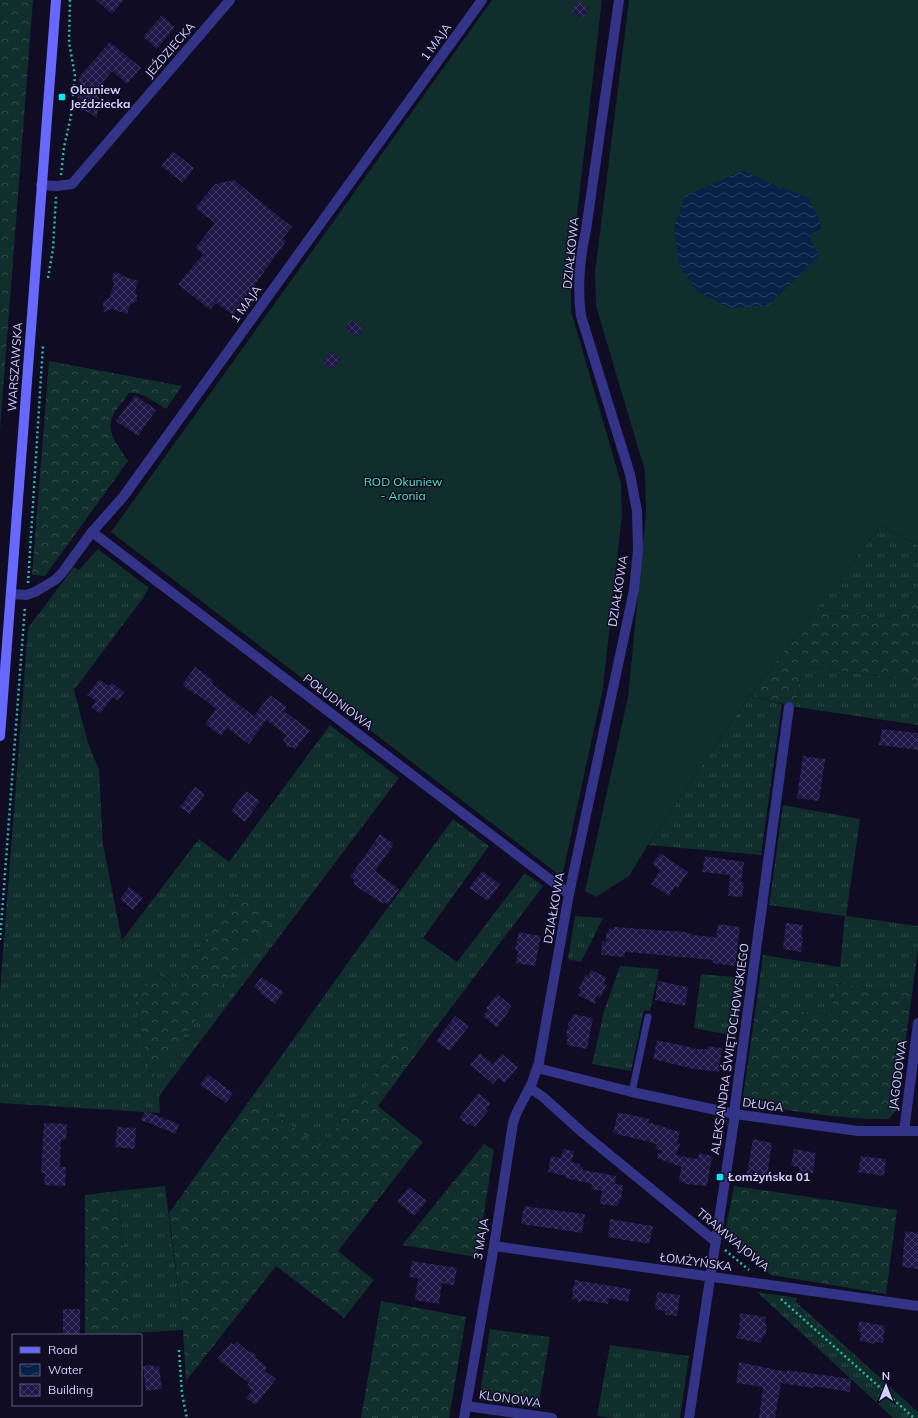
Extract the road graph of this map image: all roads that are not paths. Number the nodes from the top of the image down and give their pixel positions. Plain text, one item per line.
1 (56, 0) edge
2 (230, 0) edge
3 (482, 0) edge
4 (619, 0) edge
5 (41, 185) junction
6 (92, 532) junction
7 (11, 594) junction
8 (789, 707) dead end
9 (0, 736) edge
10 (569, 894) junction
11 (648, 1017) dead end
12 (918, 1023) edge
13 (537, 1068) junction
14 (530, 1088) junction
15 (632, 1092) junction
16 (735, 1114) junction
17 (918, 1130) edge
18 (904, 1131) junction
19 (716, 1242) junction
20 (494, 1246) junction
21 (711, 1277) junction
22 (918, 1306) edge
23 (466, 1406) junction
24 (464, 1418) edge
25 (552, 1418) edge
26 (689, 1418) edge

1 - 5 main road, WARSZAWSKA
2 - 5 street, JEŹDZIECKA
3 - 6 street, 1 MAJA
4 - 10 street, DZIAŁKOWA
5 - 7 main road, WARSZAWSKA
6 - 7 street, 1 MAJA
6 - 10 street, POŁUDNIOWA
7 - 9 main road, WARSZAWSKA
8 - 16 street, ALEKSANDRA ŚWIĘTOCHOWSKIEGO
10 - 13 street, DZIAŁKOWA
11 - 15 lane
12 - 18 street, JAGODOWA
13 - 14 street, 3 MAJA
13 - 15 street, DŁUGA
14 - 19 street, TRAMWAJOWA
14 - 20 street, 3 MAJA
15 - 16 street, DŁUGA
16 - 18 street, DŁUGA
16 - 19 street, ALEKSANDRA ŚWIĘTOCHOWSKIEGO
17 - 18 street, DŁUGA
19 - 21 street, ALEKSANDRA ŚWIĘTOCHOWSKIEGO
20 - 21 street, ŁOMŻYŃSKA
20 - 23 street, 3 MAJA
21 - 22 street, ŁOMŻYŃSKA
21 - 26 street, ALEKSANDRA ŚWIĘTOCHOWSKIEGO
23 - 24 street, 3 MAJA
23 - 25 street, KLONOWA

